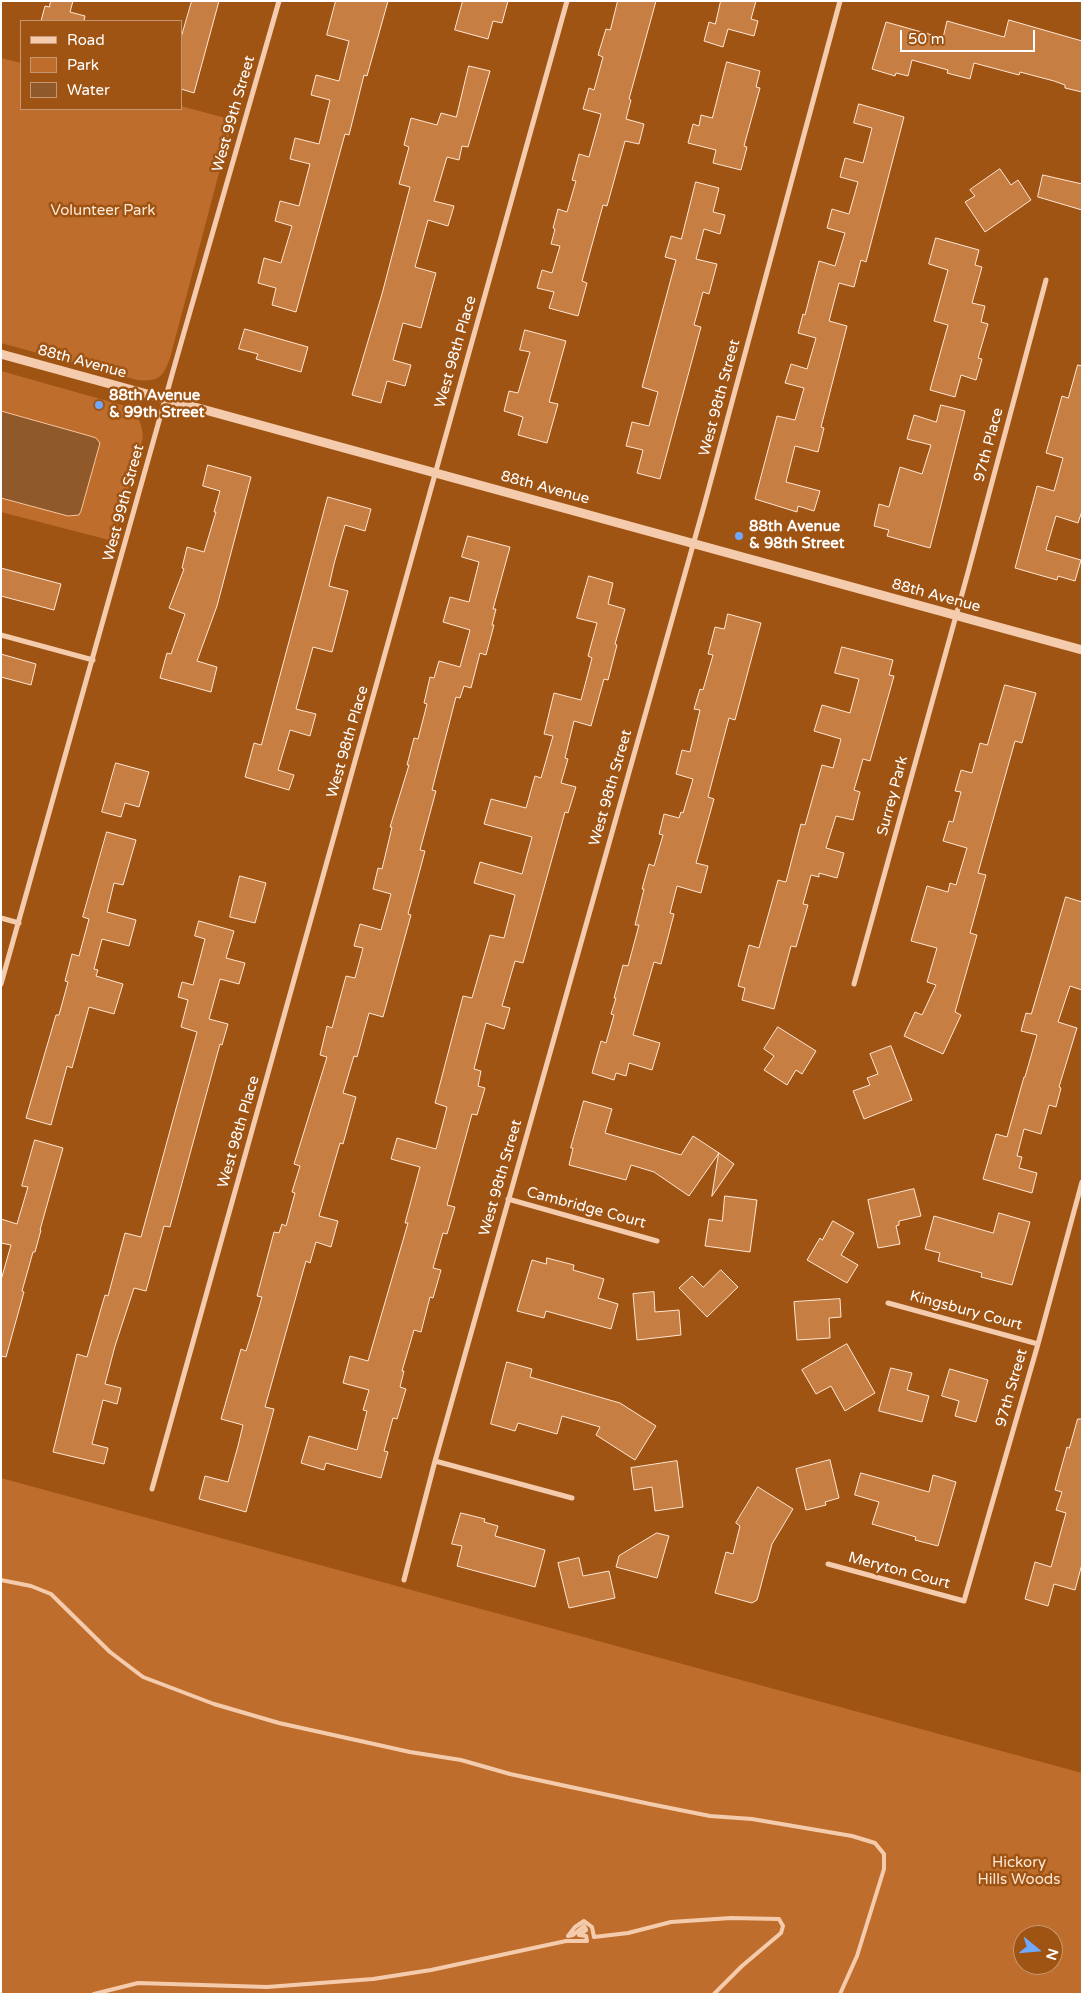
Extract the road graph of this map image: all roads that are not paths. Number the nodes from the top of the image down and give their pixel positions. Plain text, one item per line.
1 (279, 1) edge
2 (567, 1) edge
3 (840, 1) edge
4 (1046, 280) dead end
5 (1, 354) edge
6 (166, 399) junction
7 (435, 473) junction
8 (693, 544) junction
9 (956, 615) junction
10 (1, 635) edge
11 (1082, 650) edge
12 (93, 660) junction
13 (1, 918) edge
14 (19, 922) junction
15 (1, 984) edge
16 (854, 984) dead end
17 (1082, 1182) edge
18 (508, 1199) junction
19 (1075, 1205) junction
20 (1082, 1207) edge
21 (657, 1241) dead end
22 (888, 1303) dead end
23 (1038, 1344) junction
24 (435, 1460) junction
25 (152, 1489) dead end
26 (572, 1498) dead end
27 (828, 1564) dead end
28 (1, 1580) edge
29 (404, 1580) dead end
30 (964, 1601) joint
31 (94, 1994) edge
32 (714, 1994) edge
33 (840, 1994) edge

1 - 6 street, West 99th Street
2 - 7 street, West 98th Place
3 - 8 street, West 98th Street
4 - 9 street, 97th Place
5 - 6 street, 88th Avenue
6 - 7 street, 88th Avenue
6 - 12 street, West 99th Street
7 - 8 street, 88th Avenue
7 - 25 street, West 98th Place
8 - 9 street, 88th Avenue
8 - 18 street, West 98th Street
9 - 11 street, 88th Avenue
9 - 16 street, Surrey Park
10 - 12 street
12 - 14 street, West 99th Street
13 - 14 street
14 - 15 street, West 99th Street
17 - 19 street, 97th Street
18 - 21 street, Cambridge Court
18 - 24 street, West 98th Street
19 - 20 street
19 - 23 street, 97th Street
22 - 23 street, Kingsbury Court
23 - 30 street, 97th Street
24 - 26 street
24 - 29 street, West 98th Street
27 - 30 street, Meryton Court
28 - 33 lane
31 - 32 lane

